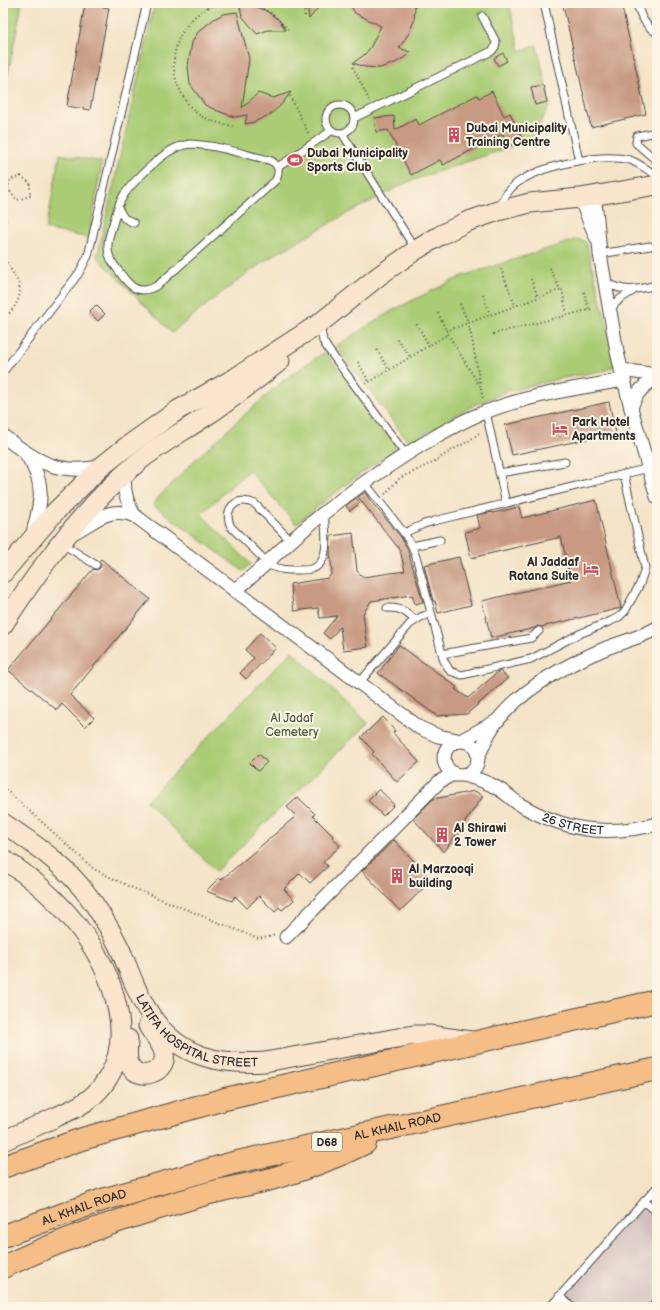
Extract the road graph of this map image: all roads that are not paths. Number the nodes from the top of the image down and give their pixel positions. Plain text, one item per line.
1 (147, 3) edge
2 (544, 3) edge
3 (637, 3) edge
4 (482, 16) dead end
5 (657, 35) edge
6 (354, 118) junction
7 (331, 131) junction
8 (657, 132) edge
9 (342, 133) junction
10 (579, 161) junction
11 (657, 161) edge
12 (278, 167) junction
13 (657, 175) edge
14 (657, 185) edge
15 (587, 197) junction
16 (118, 208) junction
17 (498, 211) junction
18 (134, 223) dead end
19 (650, 246) dead end
20 (599, 248) junction
21 (416, 250) junction
22 (605, 282) junction
23 (657, 285) edge
24 (633, 290) junction
25 (609, 310) junction
26 (320, 323) junction
27 (3, 372) edge
28 (622, 375) junction
29 (657, 377) edge
30 (631, 408) junction
31 (486, 412) junction
32 (3, 436) edge
33 (25, 453) junction
34 (406, 455) junction
35 (565, 462) dead end
36 (101, 467) junction
37 (649, 468) junction
38 (125, 473) junction
39 (499, 473) junction
40 (624, 474) junction
41 (365, 483) junction
42 (657, 497) edge
43 (506, 503) junction
44 (324, 513) junction
45 (134, 515) junction
46 (404, 533) junction
47 (64, 539) junction
48 (31, 540) junction
49 (440, 540) dead end
50 (291, 541) junction
51 (412, 546) junction
52 (267, 562) junction
53 (96, 565) dead end
54 (3, 573) edge
55 (235, 591) junction
56 (387, 608) dead end
57 (431, 613) junction
58 (415, 620) junction
59 (3, 625) edge
60 (657, 628) edge
61 (539, 632) dead end
62 (657, 639) edge
63 (629, 640) junction
64 (442, 654) junction
65 (359, 683) junction
66 (498, 720) junction
67 (420, 728) junction
68 (460, 740) junction
69 (479, 756) junction
70 (444, 760) junction
71 (461, 775) junction
72 (434, 787) junction
73 (498, 788) junction
74 (3, 823) edge
75 (657, 824) edge
76 (3, 859) edge
77 (288, 934) road end
78 (131, 977) junction
79 (113, 989) junction
80 (657, 1001) edge
81 (479, 1042) junction
82 (657, 1069) edge
83 (400, 1126) junction
84 (3, 1141) edge
85 (3, 1166) edge
86 (657, 1187) edge
87 (644, 1201) junction
88 (657, 1212) edge
89 (3, 1236) edge
90 (3, 1267) edge
91 (559, 1296) junction
92 (657, 1301) edge
93 (550, 1307) edge
94 (572, 1307) edge
95 (652, 1307) edge

1 - 27 lane
2 - 10 lane
3 - 5 lane
4 - 6 lane
6 - 7 lane
6 - 9 lane
7 - 9 lane
7 - 12 lane
8 - 11 lane
9 - 21 lane
10 - 13 lane
10 - 17 lane
12 - 16 lane
12 - 16 lane
14 - 15 street
15 - 17 street
15 - 20 street
16 - 18 lane
17 - 21 street
19 - 20 lane
20 - 22 street
21 - 26 street
22 - 24 lane
22 - 25 street
23 - 24 lane
24 - 25 lane
25 - 28 street
26 - 34 lane
26 - 36 street
26 - 38 street
28 - 29 street
28 - 30 street
28 - 31 street
29 - 30 street
30 - 37 street
31 - 34 street
31 - 39 lane
32 - 33 street
33 - 36 street
33 - 48 street
34 - 41 street
35 - 39 lane
36 - 48 street
37 - 40 lane
37 - 42 street
38 - 45 street
38 - 47 street
39 - 43 lane
40 - 43 lane
40 - 64 lane
41 - 44 street
41 - 46 lane
43 - 46 lane
44 - 50 street
44 - 52 lane
45 - 47 street
45 - 55 street
46 - 51 lane
47 - 53 lane
47 - 59 street
48 - 54 street
49 - 51 lane
50 - 52 street
50 - 52 lane
51 - 57 lane
52 - 55 street
55 - 65 street
56 - 58 lane
57 - 58 lane
57 - 64 lane
58 - 65 lane
60 - 63 street
61 - 64 lane
62 - 63 street
63 - 66 street
65 - 67 street
66 - 68 street
66 - 69 street
67 - 68 street
67 - 70 street
68 - 69 street
68 - 70 street
69 - 71 street
69 - 73 street, 26 STREET
70 - 71 street
70 - 72 street
71 - 72 street
71 - 73 street, 26 STREET
72 - 77 street
73 - 75 street, 26 STREET
74 - 78 street, LATIFA HOSPITAL STREET
76 - 79 street, LATIFA HOSPITAL STREET
78 - 79 street
78 - 81 street, LATIFA HOSPITAL STREET
79 - 84 street, LATIFA HOSPITAL STREET
80 - 81 highway
81 - 85 highway
82 - 83 highway, AL KHAIL ROAD / D68
83 - 89 highway, AL KHAIL ROAD / D68
83 - 90 highway
86 - 87 lane
87 - 88 lane
87 - 91 lane
91 - 93 lane
91 - 94 lane
92 - 95 lane

